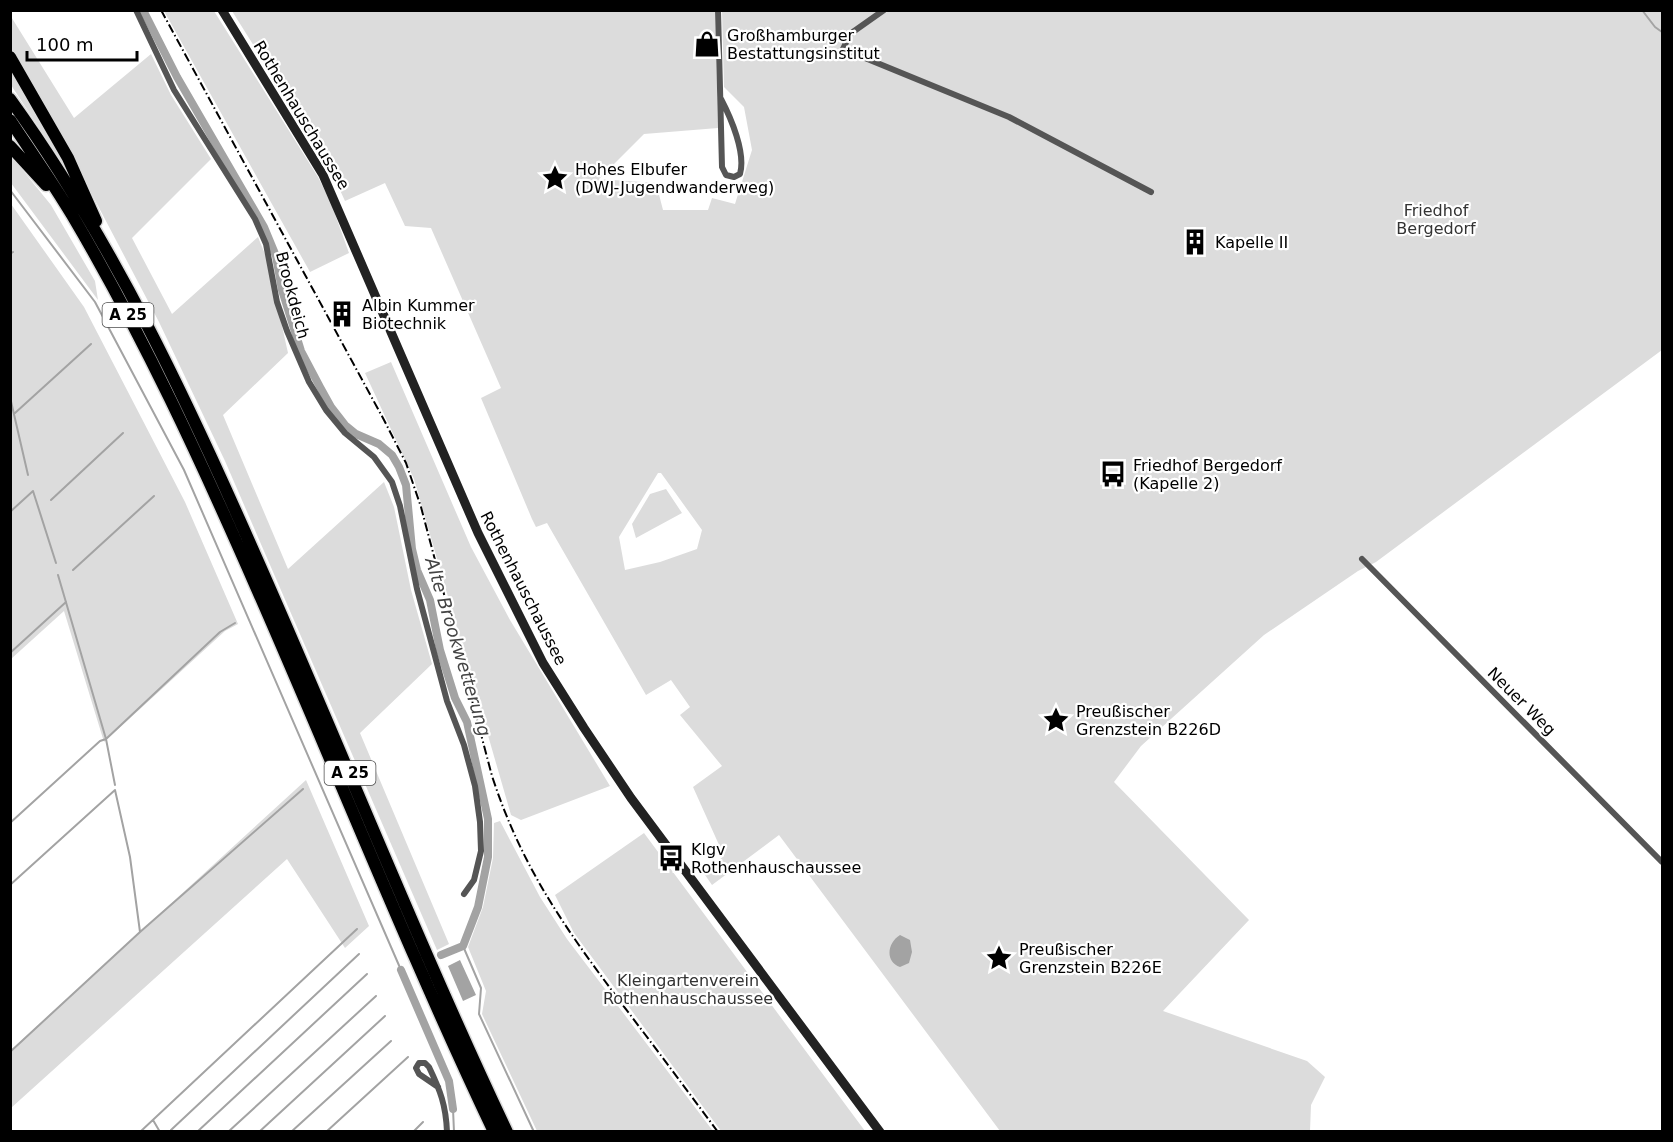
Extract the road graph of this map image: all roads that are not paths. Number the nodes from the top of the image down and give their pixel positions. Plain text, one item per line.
1 (136, 10) edge
2 (222, 10) edge
3 (718, 10) edge
4 (884, 10) edge
5 (10, 57) edge
6 (10, 99) edge
7 (721, 99) junction
8 (10, 120) edge
9 (10, 146) edge
10 (1151, 192) dead end
11 (71, 213) junction
12 (100, 240) junction
13 (1362, 559) dead end
14 (1662, 862) edge
15 (464, 894) dead end
16 (438, 1087) dead end
17 (447, 1131) edge
18 (494, 1131) edge
19 (507, 1131) edge
20 (880, 1131) edge

1 - 15 street, Brookdeich
2 - 20 main road, Rothenhauschaussee
3 - 7 street
4 - 10 street
5 - 12 highway
6 - 12 highway, A 25
7 - 7 street
8 - 11 highway, A 25
9 - 11 highway
11 - 18 highway, A 25
12 - 19 highway, A 25
13 - 14 street, Neuer Weg
16 - 17 street

